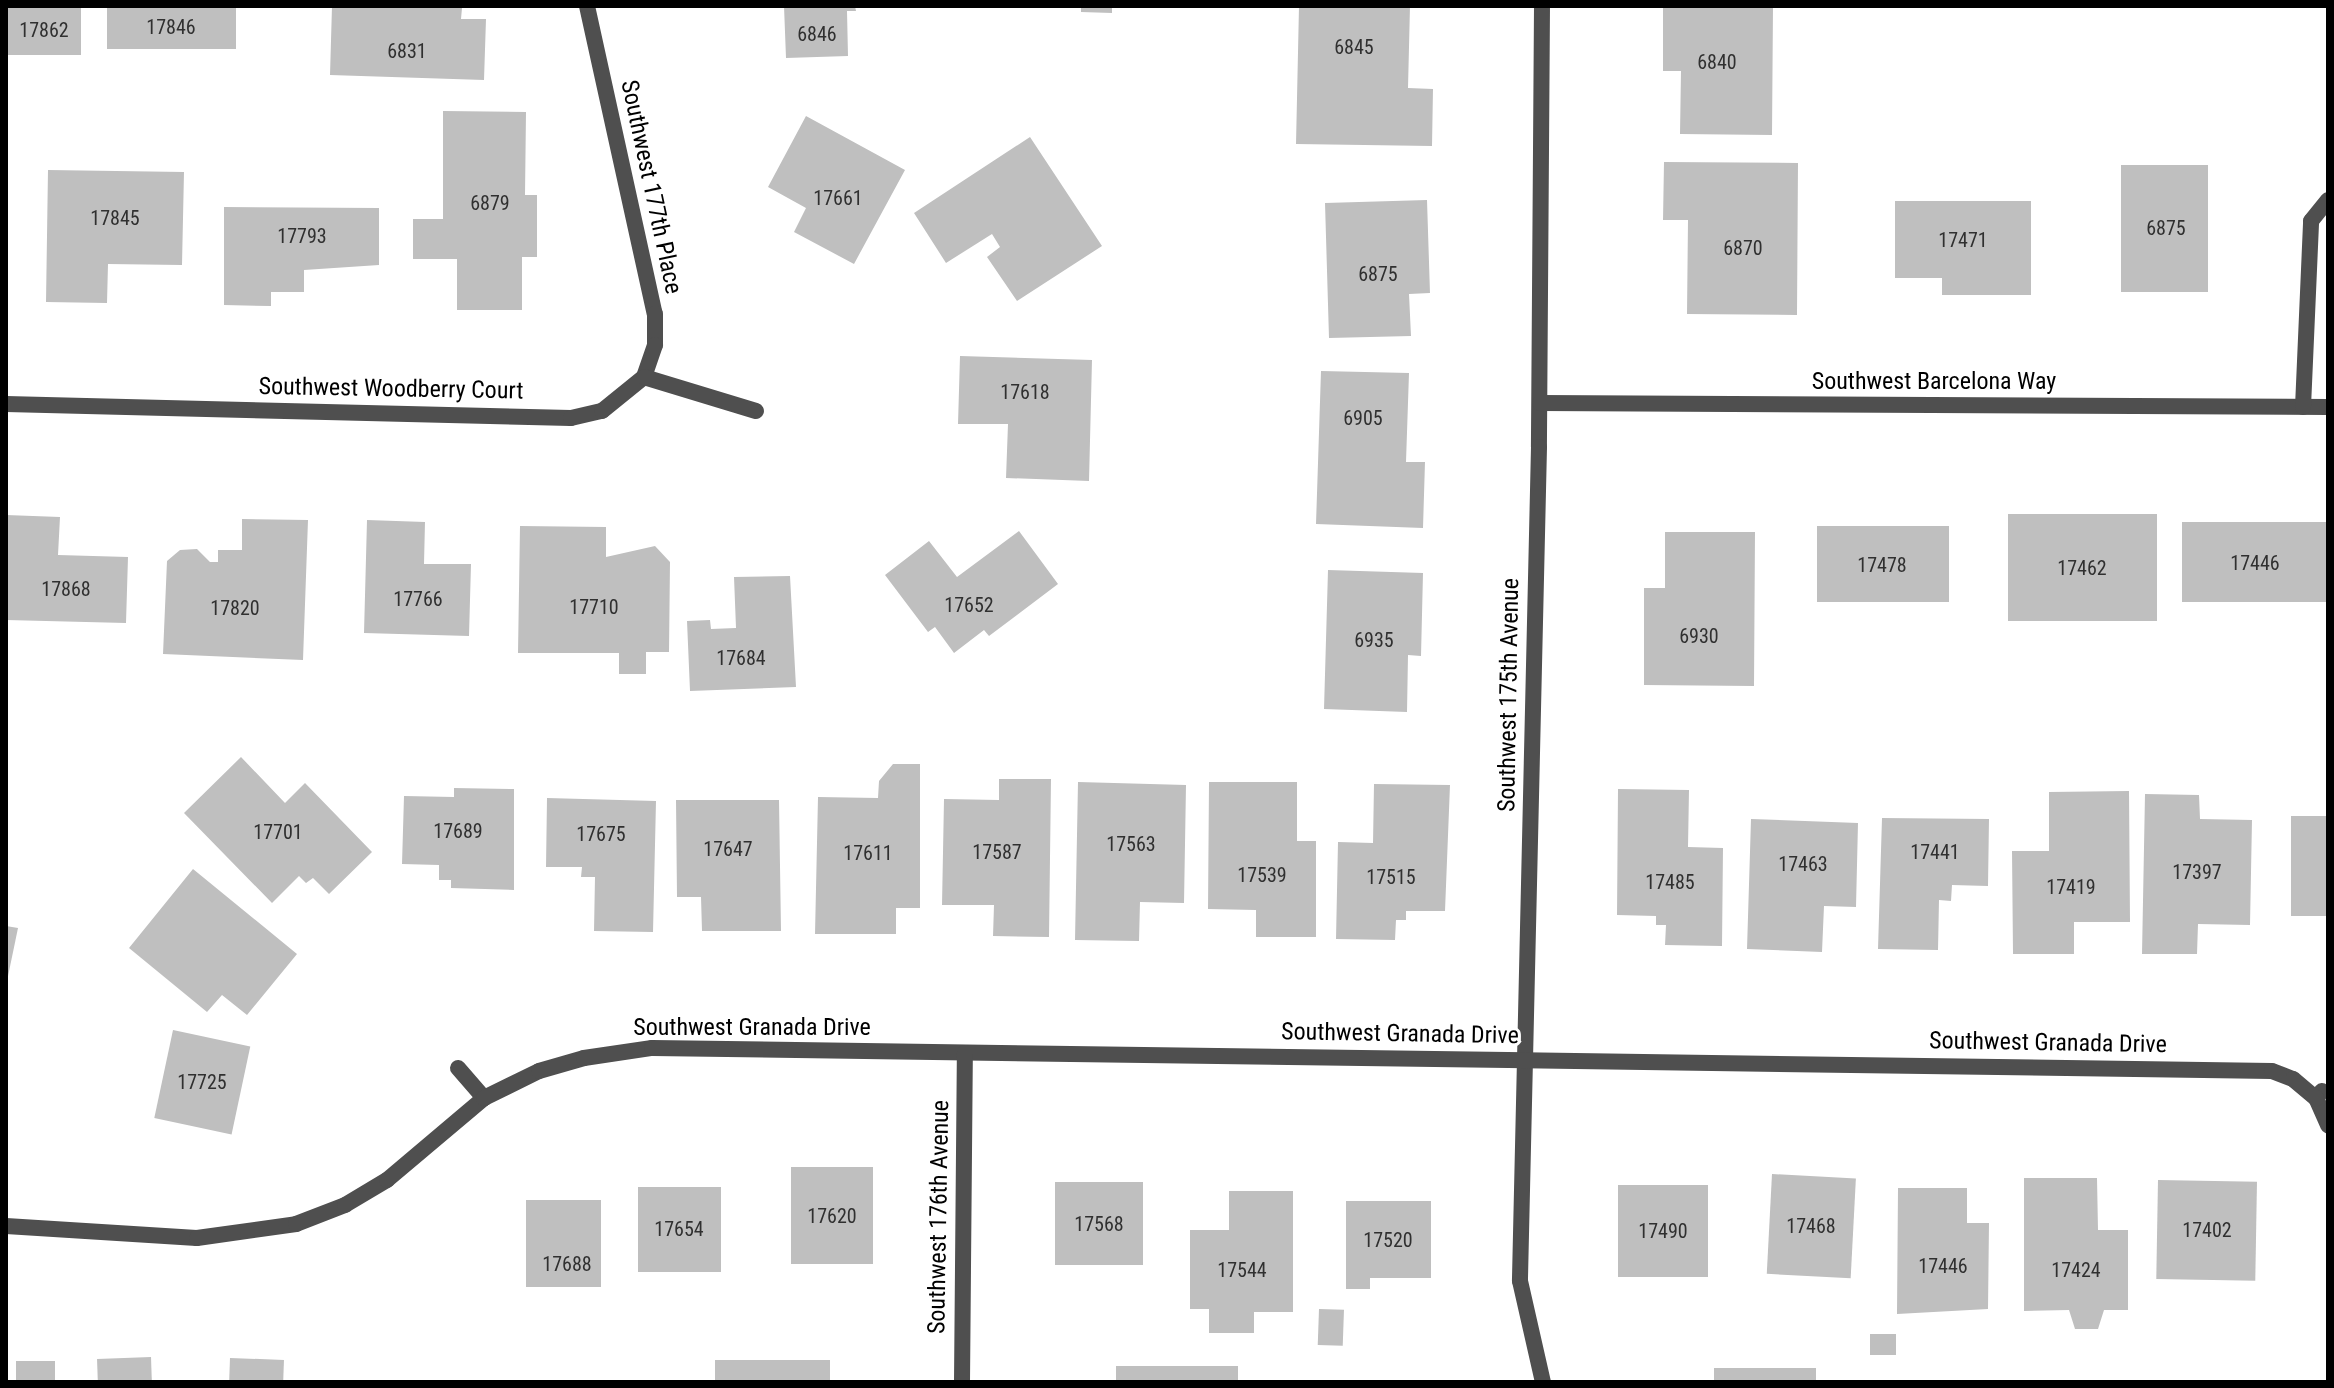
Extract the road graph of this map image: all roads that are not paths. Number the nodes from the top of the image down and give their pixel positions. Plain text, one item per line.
1 (587, 6) edge
2 (1542, 6) edge
3 (2328, 200) edge
4 (644, 377) junction
5 (1540, 403) junction
6 (6, 404) edge
7 (2303, 407) junction
8 (2328, 407) edge
9 (756, 411) dead end
10 (965, 1053) junction
11 (1524, 1060) junction
12 (458, 1068) dead end
13 (484, 1098) junction
14 (2328, 1125) edge
15 (6, 1226) edge
16 (962, 1382) edge
17 (1543, 1382) edge

1 - 4 street, Southwest 177th Place
2 - 5 street, Southwest 175th Avenue
3 - 7 street
4 - 6 street, Southwest Woodberry Court
4 - 9 street
5 - 7 street, Southwest Barcelona Way
5 - 11 street, Southwest 175th Avenue
7 - 8 street, Southwest Barcelona Way
10 - 11 street, Southwest Granada Drive
10 - 13 street, Southwest Granada Drive
10 - 16 street, Southwest 176th Avenue
11 - 14 street, Southwest Granada Drive
11 - 17 street, Southwest 175th Avenue
12 - 13 street
13 - 15 street, Southwest Granada Drive

